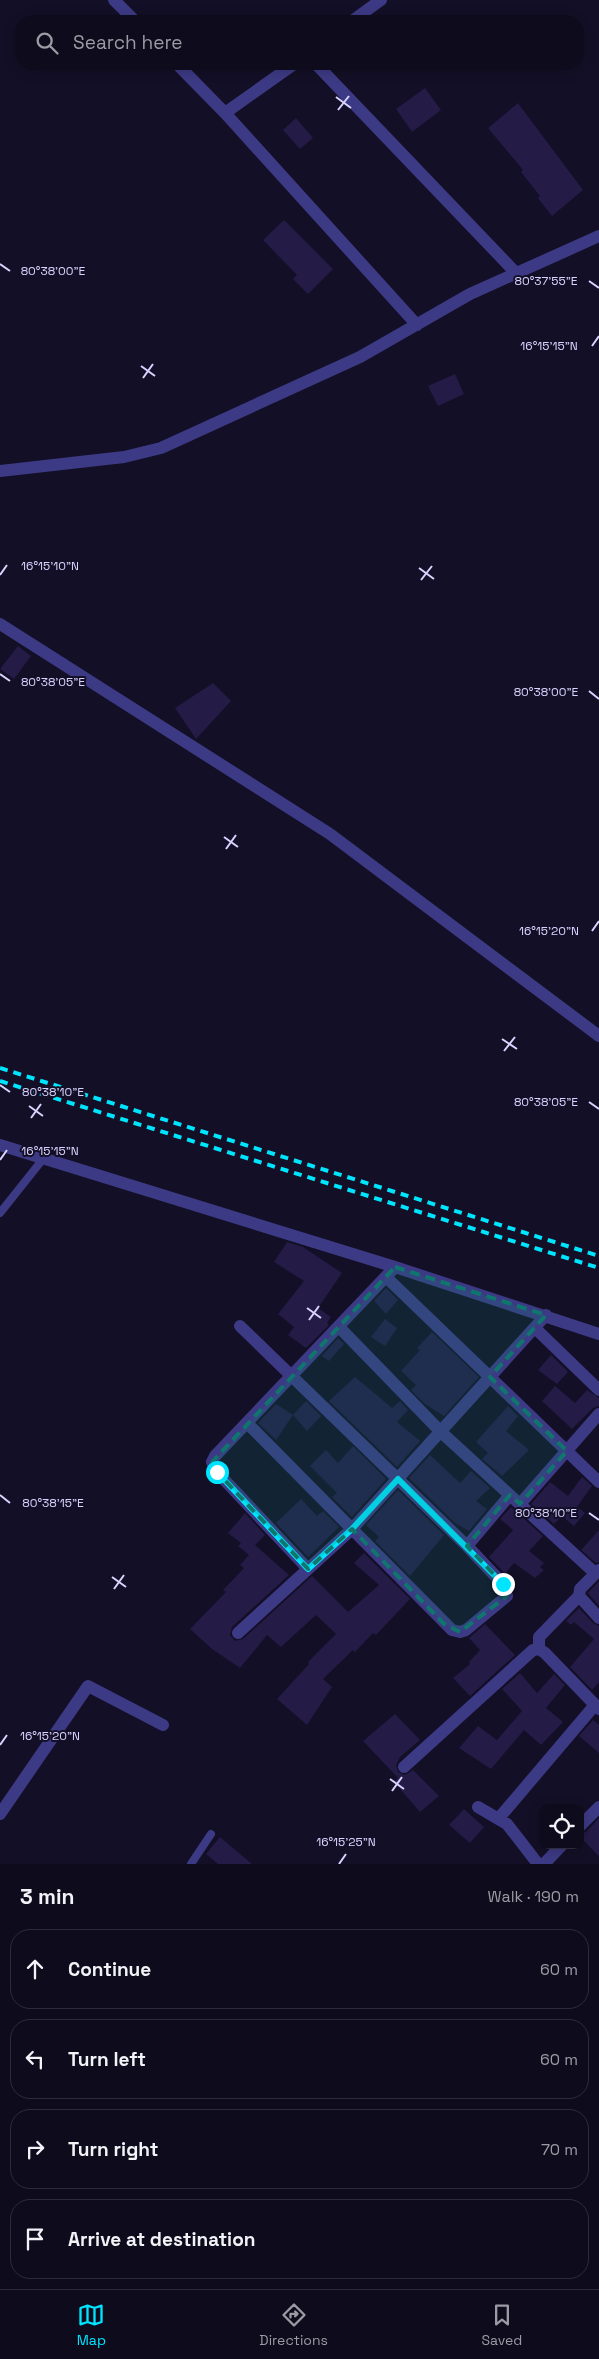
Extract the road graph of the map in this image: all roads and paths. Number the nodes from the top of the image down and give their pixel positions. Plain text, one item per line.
1 (114, 0) edge
2 (381, 0) edge
3 (129, 15) edge
4 (360, 15) edge
5 (183, 70) edge
6 (286, 70) edge
7 (322, 70) edge
8 (225, 114) junction
9 (599, 236) edge
10 (516, 273) junction
11 (417, 325) junction
12 (0, 471) edge
13 (0, 624) edge
14 (599, 1036) edge
15 (0, 1145) edge
16 (43, 1158) junction
17 (0, 1213) edge
18 (396, 1267) junction
19 (386, 1277) junction
20 (546, 1316) junction
21 (240, 1326) dead end
22 (339, 1327) junction
23 (535, 1328) junction
24 (599, 1334) edge
25 (292, 1376) junction
26 (490, 1377) junction
27 (599, 1390) edge
28 (599, 1414) edge
29 (247, 1423) junction
30 (441, 1432) junction
31 (567, 1451) junction
32 (398, 1479) junction
33 (599, 1482) edge
34 (510, 1495) junction
35 (520, 1504) junction
36 (352, 1529) junction
37 (467, 1546) junction
38 (308, 1569) junction
39 (597, 1572) edge
40 (579, 1596) junction
41 (599, 1618) edge
42 (238, 1633) dead end
43 (539, 1649) junction
44 (597, 1707) edge
45 (163, 1725) dead end
46 (404, 1766) dead end
47 (478, 1807) dead end
48 (599, 1807) edge
49 (0, 1814) edge
50 (499, 1818) junction
51 (584, 1822) edge
52 (211, 1834) dead end
53 (558, 1849) edge
54 (191, 1864) edge
55 (538, 1864) edge
56 (544, 1864) edge

1 - 3 street
2 - 4 street
5 - 8 street
6 - 8 street
7 - 10 street
8 - 11 street
9 - 10 street
10 - 11 street
11 - 12 street
13 - 14 street
15 - 16 street
16 - 17 lane
16 - 18 street
18 - 19 street
18 - 20 street
19 - 22 street
19 - 26 street
20 - 23 street
20 - 24 street
21 - 25 street
22 - 25 street
22 - 30 street
23 - 26 street
23 - 27 street
25 - 29 street
25 - 32 street
26 - 30 street
26 - 31 street
28 - 31 street
29 - 36 street
29 - 38 street
30 - 32 street
30 - 34 street
31 - 33 street
31 - 35 street
32 - 36 street
32 - 37 street
34 - 35 street
34 - 37 street
35 - 39 street
36 - 37 street
36 - 38 street
38 - 42 street
39 - 40 street
40 - 41 street
40 - 43 street
43 - 44 street
43 - 46 street
44 - 50 street
45 - 49 street
47 - 50 street
48 - 51 street
50 - 55 street
52 - 54 lane
53 - 56 street

